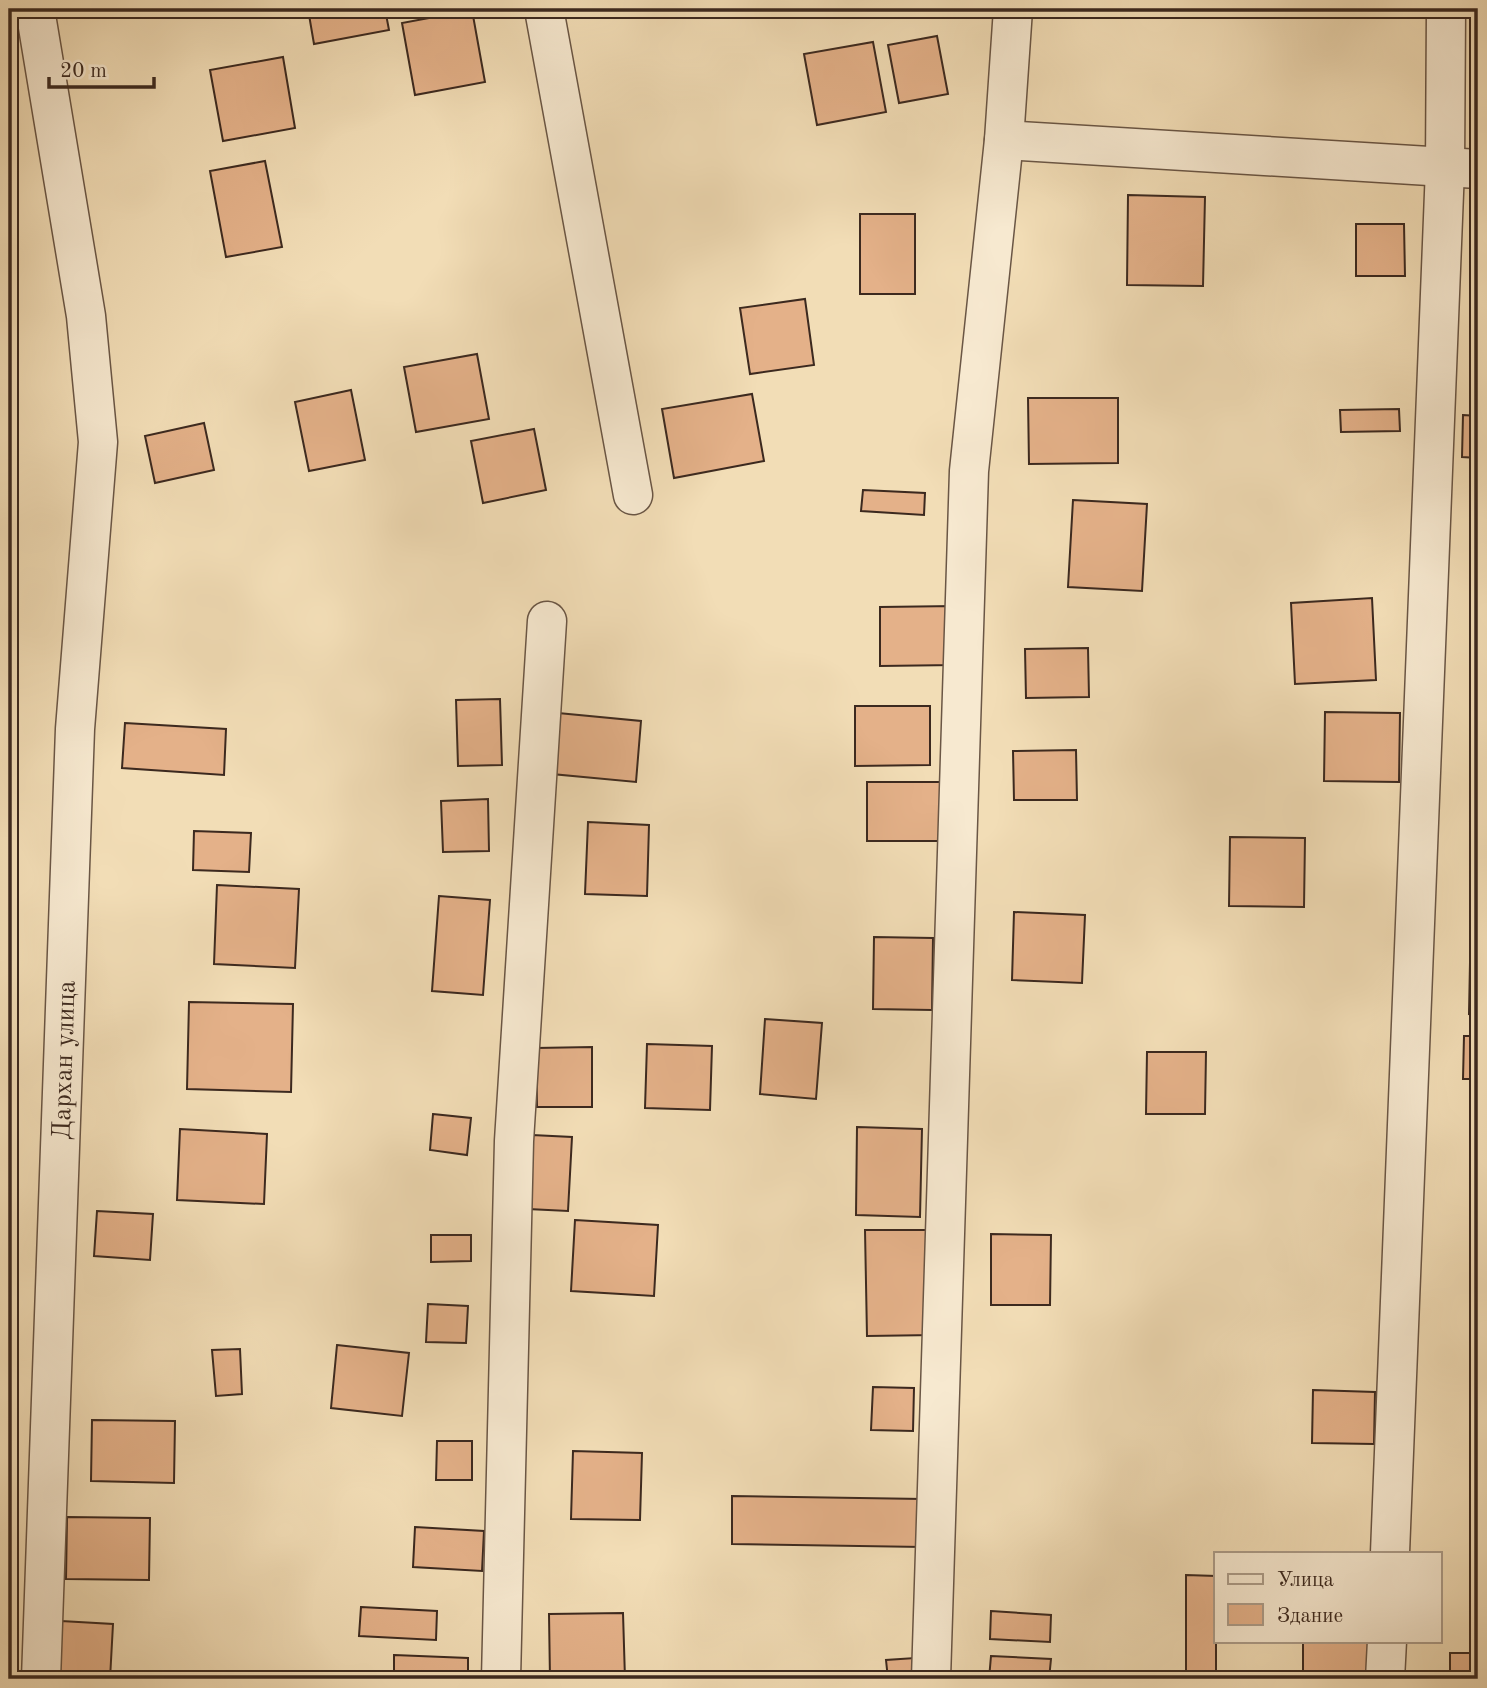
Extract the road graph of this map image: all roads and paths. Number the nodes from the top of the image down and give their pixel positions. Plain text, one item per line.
1 (34, 9) edge
2 (544, 9) edge
3 (1013, 9) edge
4 (1446, 9) edge
5 (1004, 141) junction
6 (1462, 168) edge
7 (633, 495) dead end
8 (547, 621) dead end
9 (1390, 1552) edge
10 (1387, 1642) edge
11 (41, 1679) edge
12 (501, 1679) edge
13 (931, 1679) edge
14 (1385, 1679) edge

1 - 11 street, Дархан улица
2 - 7 street
3 - 5 street
4 - 6 street
5 - 6 street
5 - 13 street
6 - 9 street
8 - 12 street
10 - 14 street

